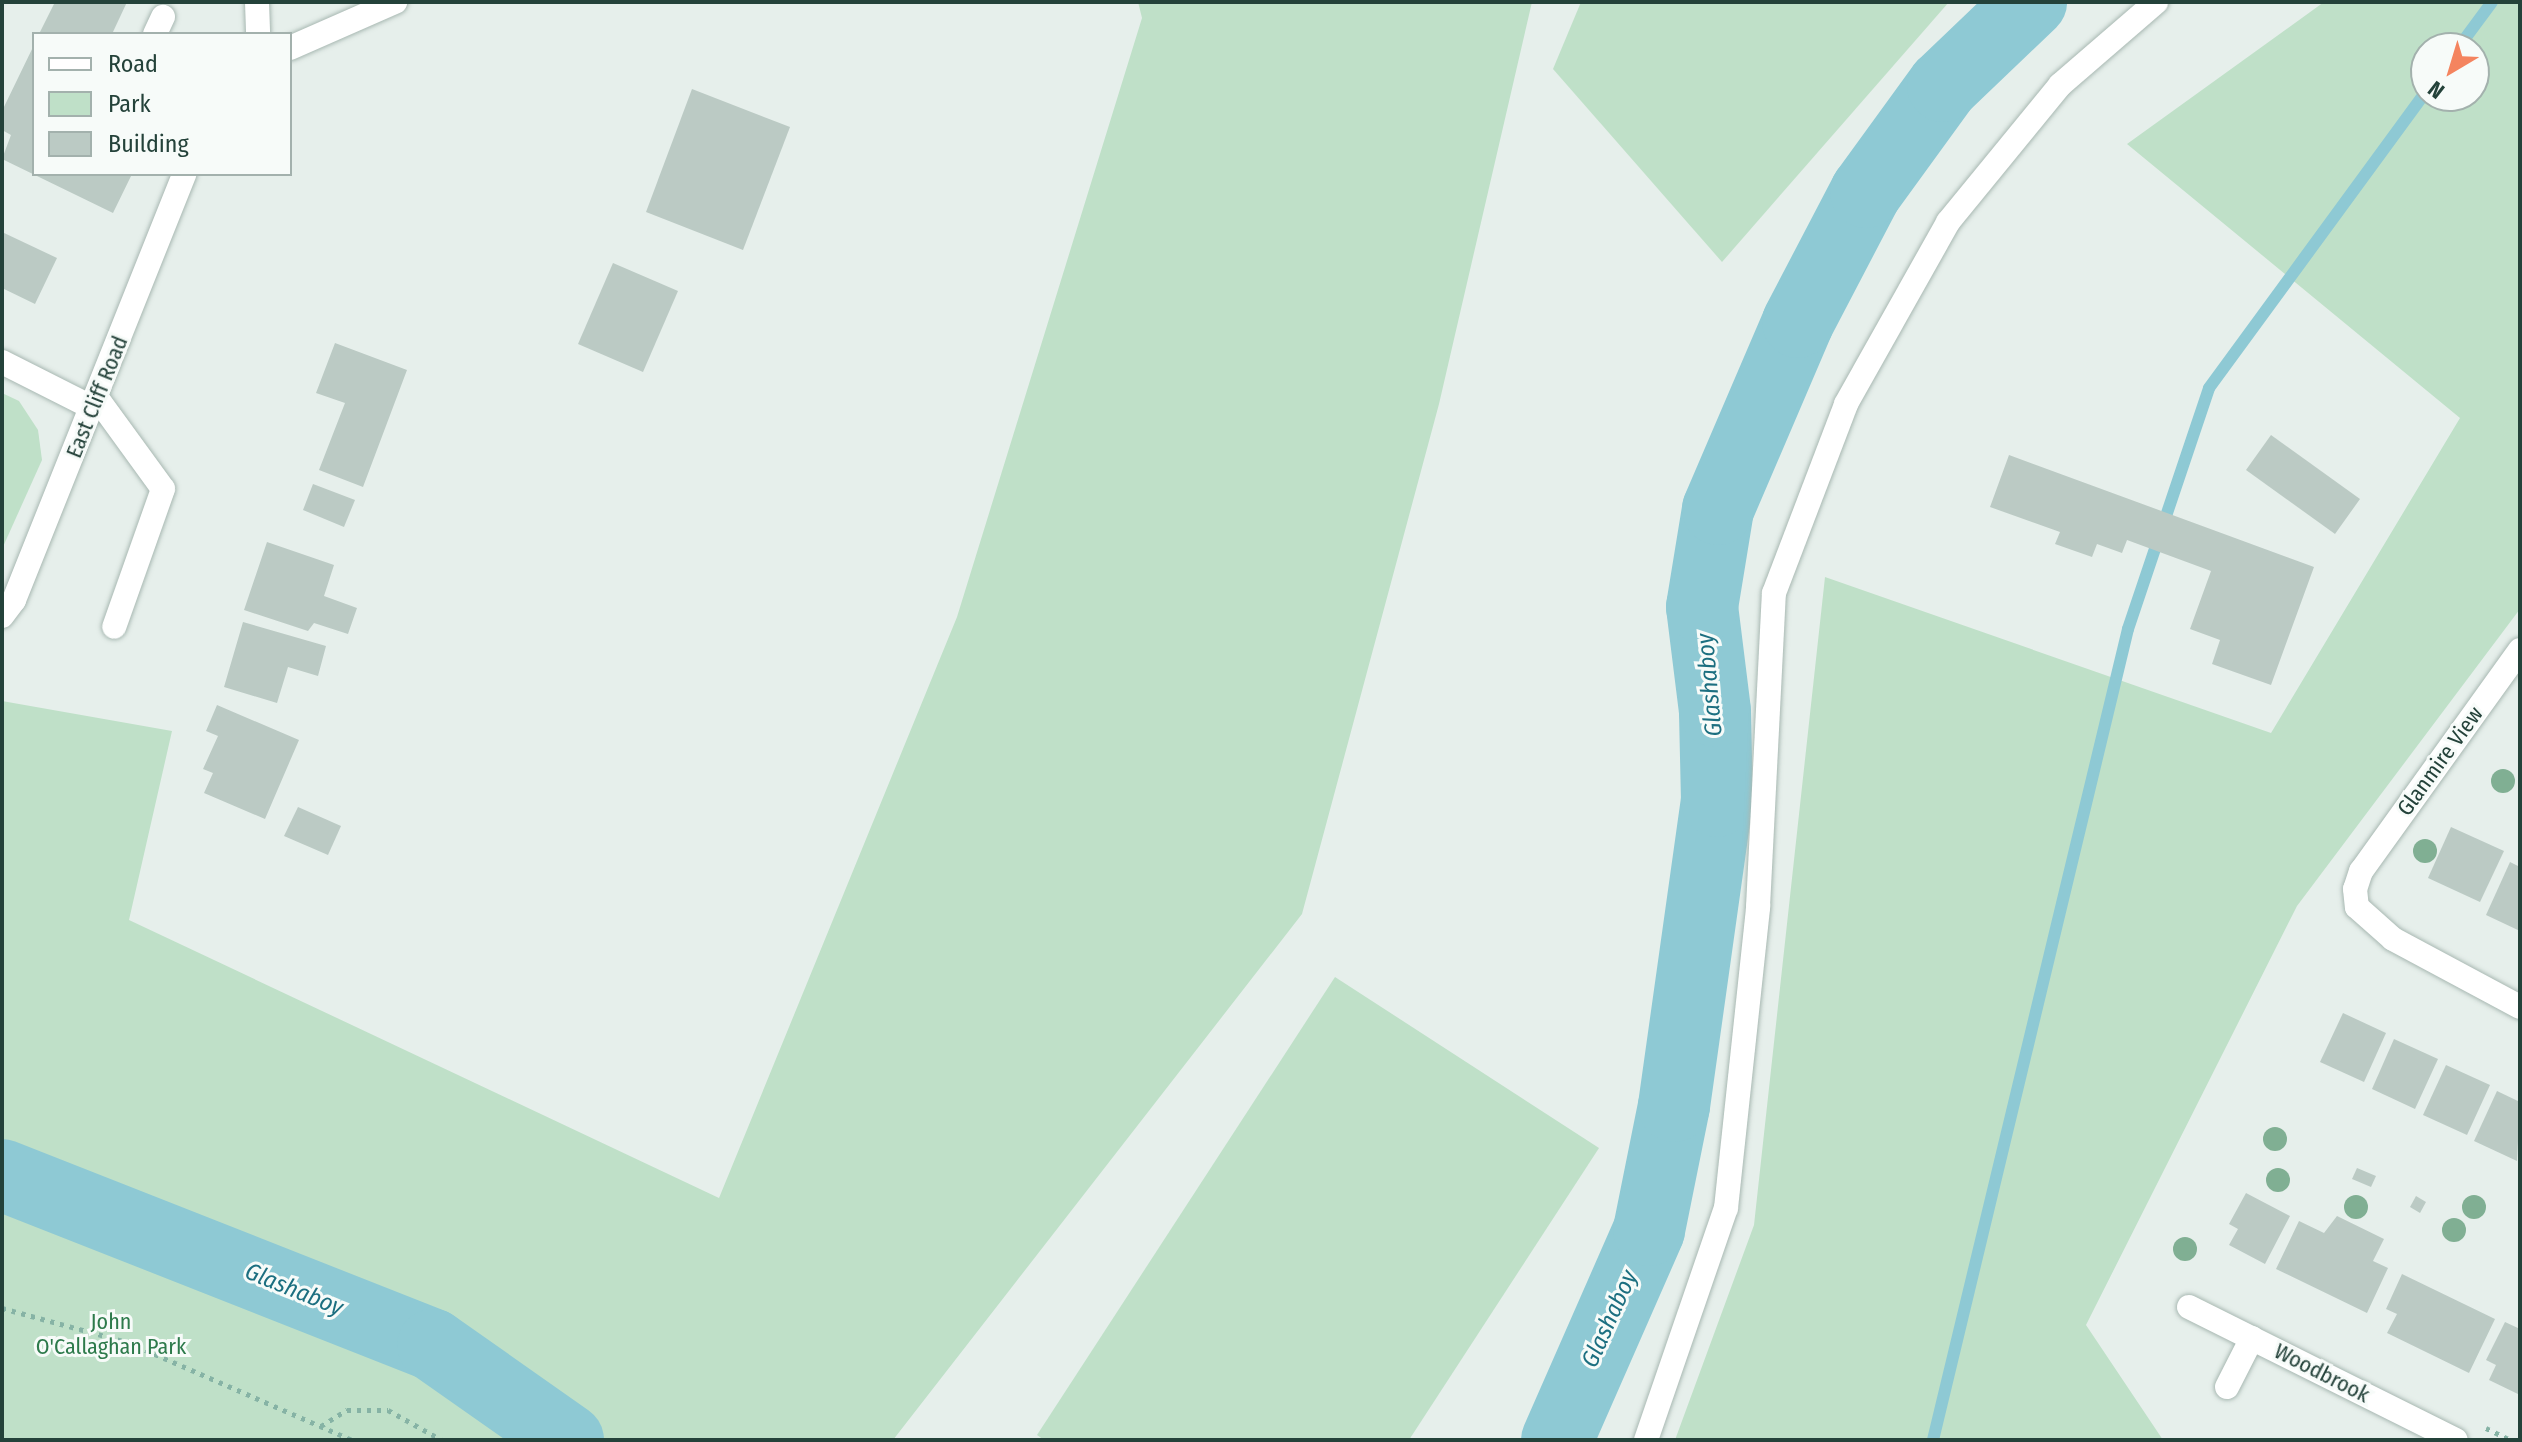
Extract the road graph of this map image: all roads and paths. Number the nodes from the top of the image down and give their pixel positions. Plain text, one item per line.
1 (257, 2) edge
2 (395, 2) edge
3 (2156, 2) edge
4 (258, 32) edge
5 (292, 47) edge
6 (183, 176) edge
7 (2, 362) edge
8 (95, 403) junction
9 (2, 616) edge
10 (114, 627) dead end
11 (2520, 650) edge
12 (2520, 1007) edge
13 (2189, 1307) dead end
14 (2, 1308) edge
15 (2252, 1338) junction
16 (2227, 1387) dead end
17 (321, 1426) junction
18 (352, 1440) edge
19 (442, 1440) edge
20 (1646, 1440) edge
21 (2456, 1440) edge

1 - 4 street
2 - 5 street
3 - 20 street
6 - 8 street, East Cliff Road
7 - 8 street
8 - 9 street, East Cliff Road
8 - 10 street
11 - 12 street, Glanmire View
13 - 15 street, Woodbrook
14 - 17 path
15 - 16 street
15 - 21 street, Woodbrook
17 - 18 path
17 - 19 path

